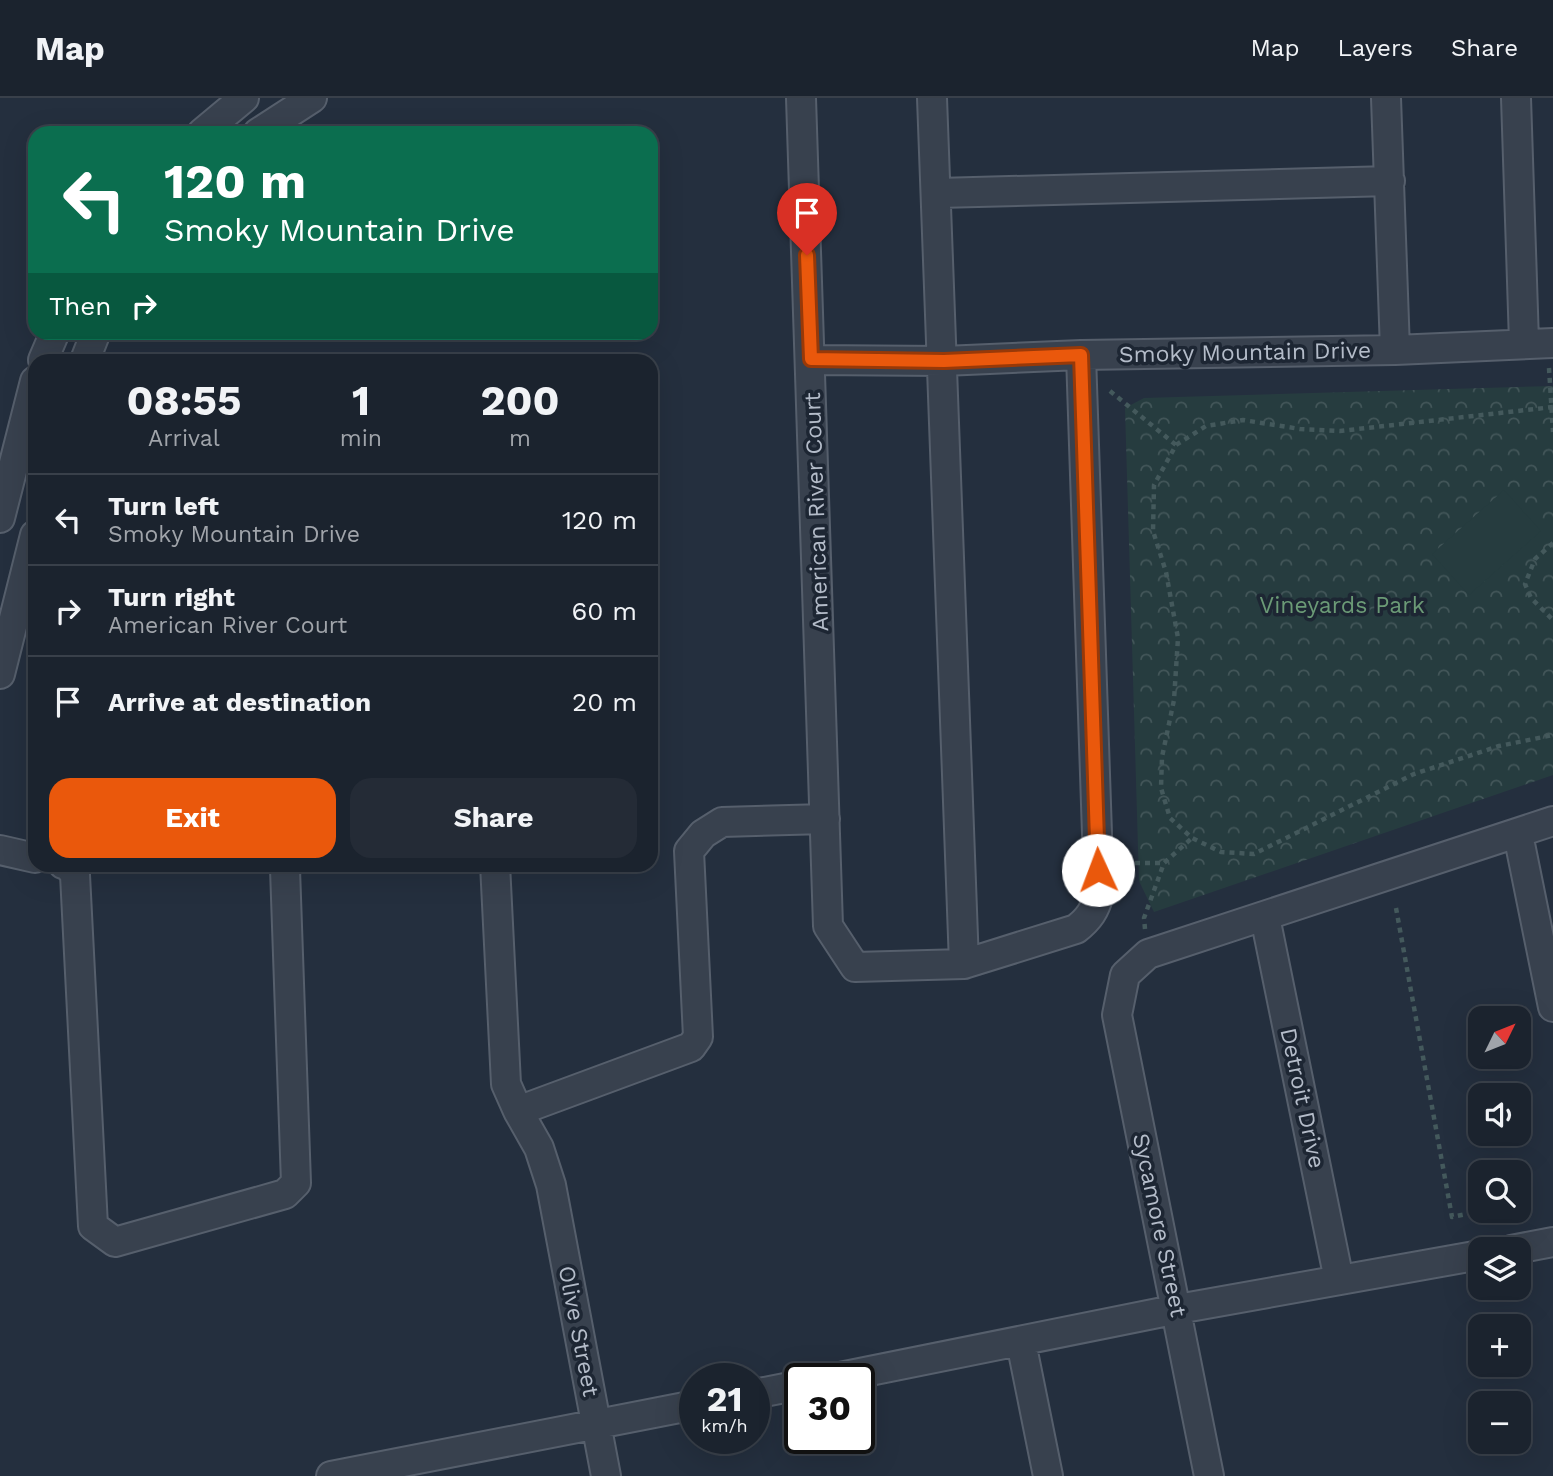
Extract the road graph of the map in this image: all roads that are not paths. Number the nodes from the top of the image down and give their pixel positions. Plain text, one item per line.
1 (244, 98) edge
2 (312, 98) edge
3 (802, 98) edge
4 (932, 98) edge
5 (1386, 98) edge
6 (1516, 98) edge
7 (210, 126) edge
8 (269, 126) edge
9 (1390, 181) junction
10 (938, 193) junction
11 (1541, 342) edge
12 (1395, 350) junction
13 (1081, 355) junction
14 (811, 359) junction
15 (944, 361) junction
16 (28, 408) edge
17 (0, 518) edge
18 (28, 563) edge
19 (0, 674) edge
20 (825, 819) junction
21 (1553, 821) edge
22 (1518, 834) junction
23 (0, 850) edge
24 (28, 856) edge
25 (73, 872) edge
26 (285, 872) edge
27 (495, 872) edge
28 (1265, 917) junction
29 (964, 964) junction
30 (1553, 1007) edge
31 (518, 1111) junction
32 (1553, 1242) edge
33 (1531, 1246) edge
34 (1468, 1257) edge
35 (1339, 1280) junction
36 (1178, 1309) junction
37 (1021, 1342) junction
38 (875, 1370) edge
39 (679, 1408) edge
40 (597, 1424) junction
41 (331, 1476) edge
42 (606, 1476) edge
43 (1048, 1476) edge
44 (1209, 1476) edge

1 - 7 street
2 - 8 street
3 - 14 street, American River Court
4 - 10 street
5 - 9 street
6 - 11 street
9 - 10 street
9 - 12 street
10 - 15 street
11 - 12 street, Smoky Mountain Drive
12 - 13 street, Smoky Mountain Drive
13 - 15 street, Smoky Mountain Drive
13 - 29 street
14 - 15 street, Smoky Mountain Drive
14 - 20 street, American River Court
15 - 29 street
16 - 17 street
18 - 19 street
20 - 29 street, American River Court
20 - 31 street
21 - 22 street
22 - 28 street
22 - 30 street
23 - 24 street
25 - 26 street
27 - 31 street, Olive Street
28 - 35 street, Detroit Drive
28 - 36 street, Sycamore Street
31 - 40 street, Olive Street
32 - 33 street
34 - 35 street
35 - 36 street
36 - 37 street
36 - 44 street, Sycamore Street
37 - 38 street
37 - 43 street
39 - 40 street
40 - 41 street
40 - 42 street, Olive Street

